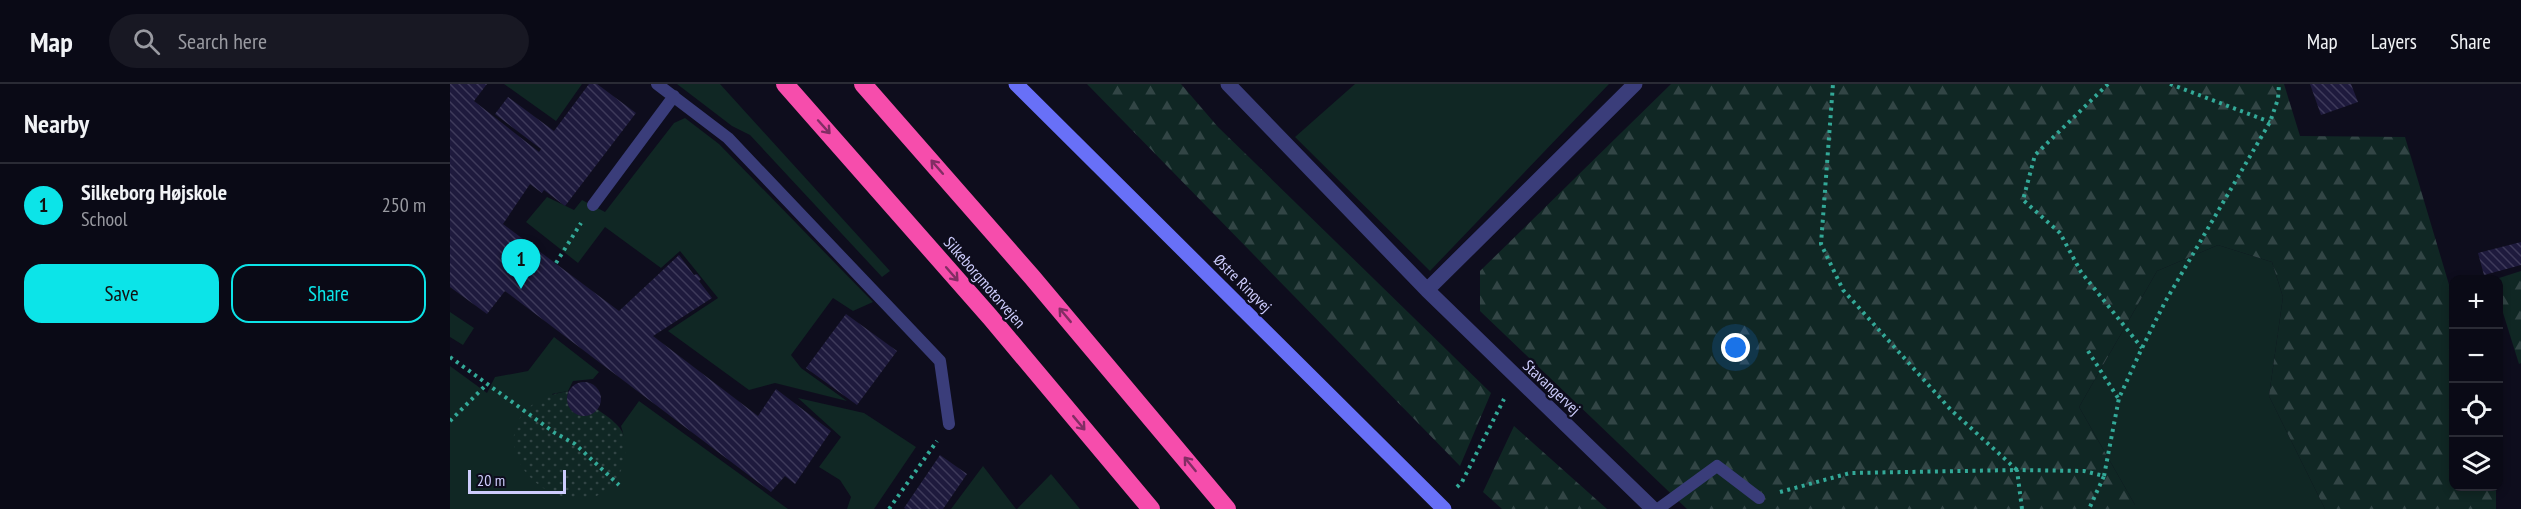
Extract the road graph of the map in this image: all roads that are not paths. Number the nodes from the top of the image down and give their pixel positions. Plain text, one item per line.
1 (657, 84) edge
2 (785, 84) edge
3 (863, 84) edge
4 (1016, 84) edge
5 (1228, 84) edge
6 (1635, 84) edge
7 (674, 96) junction
8 (593, 205) road end
9 (1427, 290) junction
10 (949, 424) road end
11 (1759, 498) road end
12 (1441, 507) edge
13 (1151, 509) edge
14 (1227, 509) edge
15 (1653, 509) edge
16 (1658, 509) edge

1 - 7 lane
2 -> 13 highway, Silkeborgmotorvejen
14 -> 3 highway
4 - 12 main road, Østre Ringvej
5 - 9 street, Stavangervej
6 - 9 street
7 - 8 lane
7 - 10 lane
9 - 15 street, Stavangervej
11 - 16 lane

